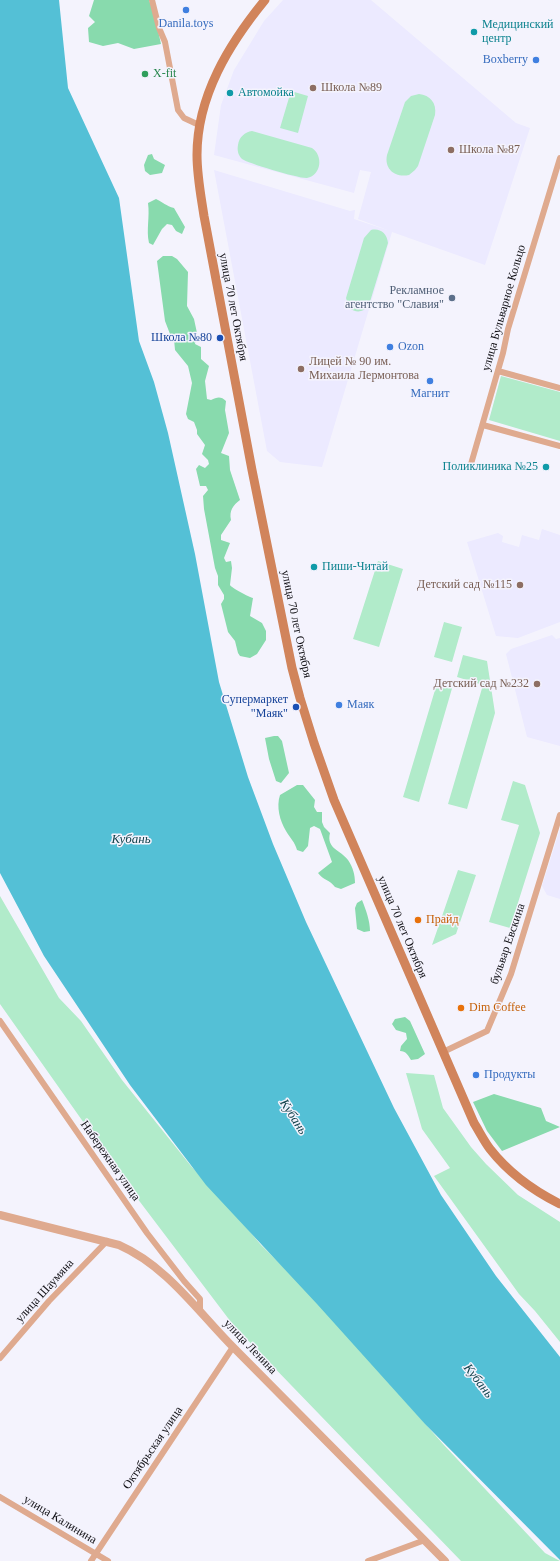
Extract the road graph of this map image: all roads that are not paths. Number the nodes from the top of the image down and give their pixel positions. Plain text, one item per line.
1 (152, 0) edge
2 (265, 0) edge
3 (199, 125) junction
4 (560, 158) edge
5 (498, 371) junction
6 (560, 388) edge
7 (483, 425) junction
8 (560, 446) edge
9 (471, 464) dead end
10 (560, 816) edge
11 (0, 1021) edge
12 (443, 1052) junction
13 (560, 1204) edge
14 (0, 1215) edge
15 (107, 1241) junction
16 (200, 1312) junction
17 (233, 1347) junction
18 (0, 1358) edge
19 (0, 1497) edge
20 (425, 1540) junction
21 (96, 1554) junction
22 (91, 1561) edge
23 (108, 1561) edge
24 (368, 1561) edge
25 (445, 1561) edge

1 - 3 street
2 - 3 main road, улица 70 лет Октября
3 - 12 main road, улица 70 лет Октября
4 - 5 street, улица Бульварное Кольцо
5 - 6 street
5 - 7 street, улица Бульварное Кольцо
7 - 8 street
7 - 9 street, улица Бульварное Кольцо
10 - 12 street, бульвар Евскина
11 - 16 street, Набережная улица
12 - 13 main road, улица 70 лет Октября
14 - 15 street, улица Ленина
15 - 16 street, улица Ленина
15 - 18 street, улица Шаумяна
16 - 17 street, улица Ленина
17 - 20 street, улица Ленина
17 - 21 street, Октябрьская улица
19 - 21 street, улица Калинина
20 - 24 street
20 - 25 street, улица Ленина
21 - 22 street, Октябрьская улица
21 - 23 street, улица Калинина

